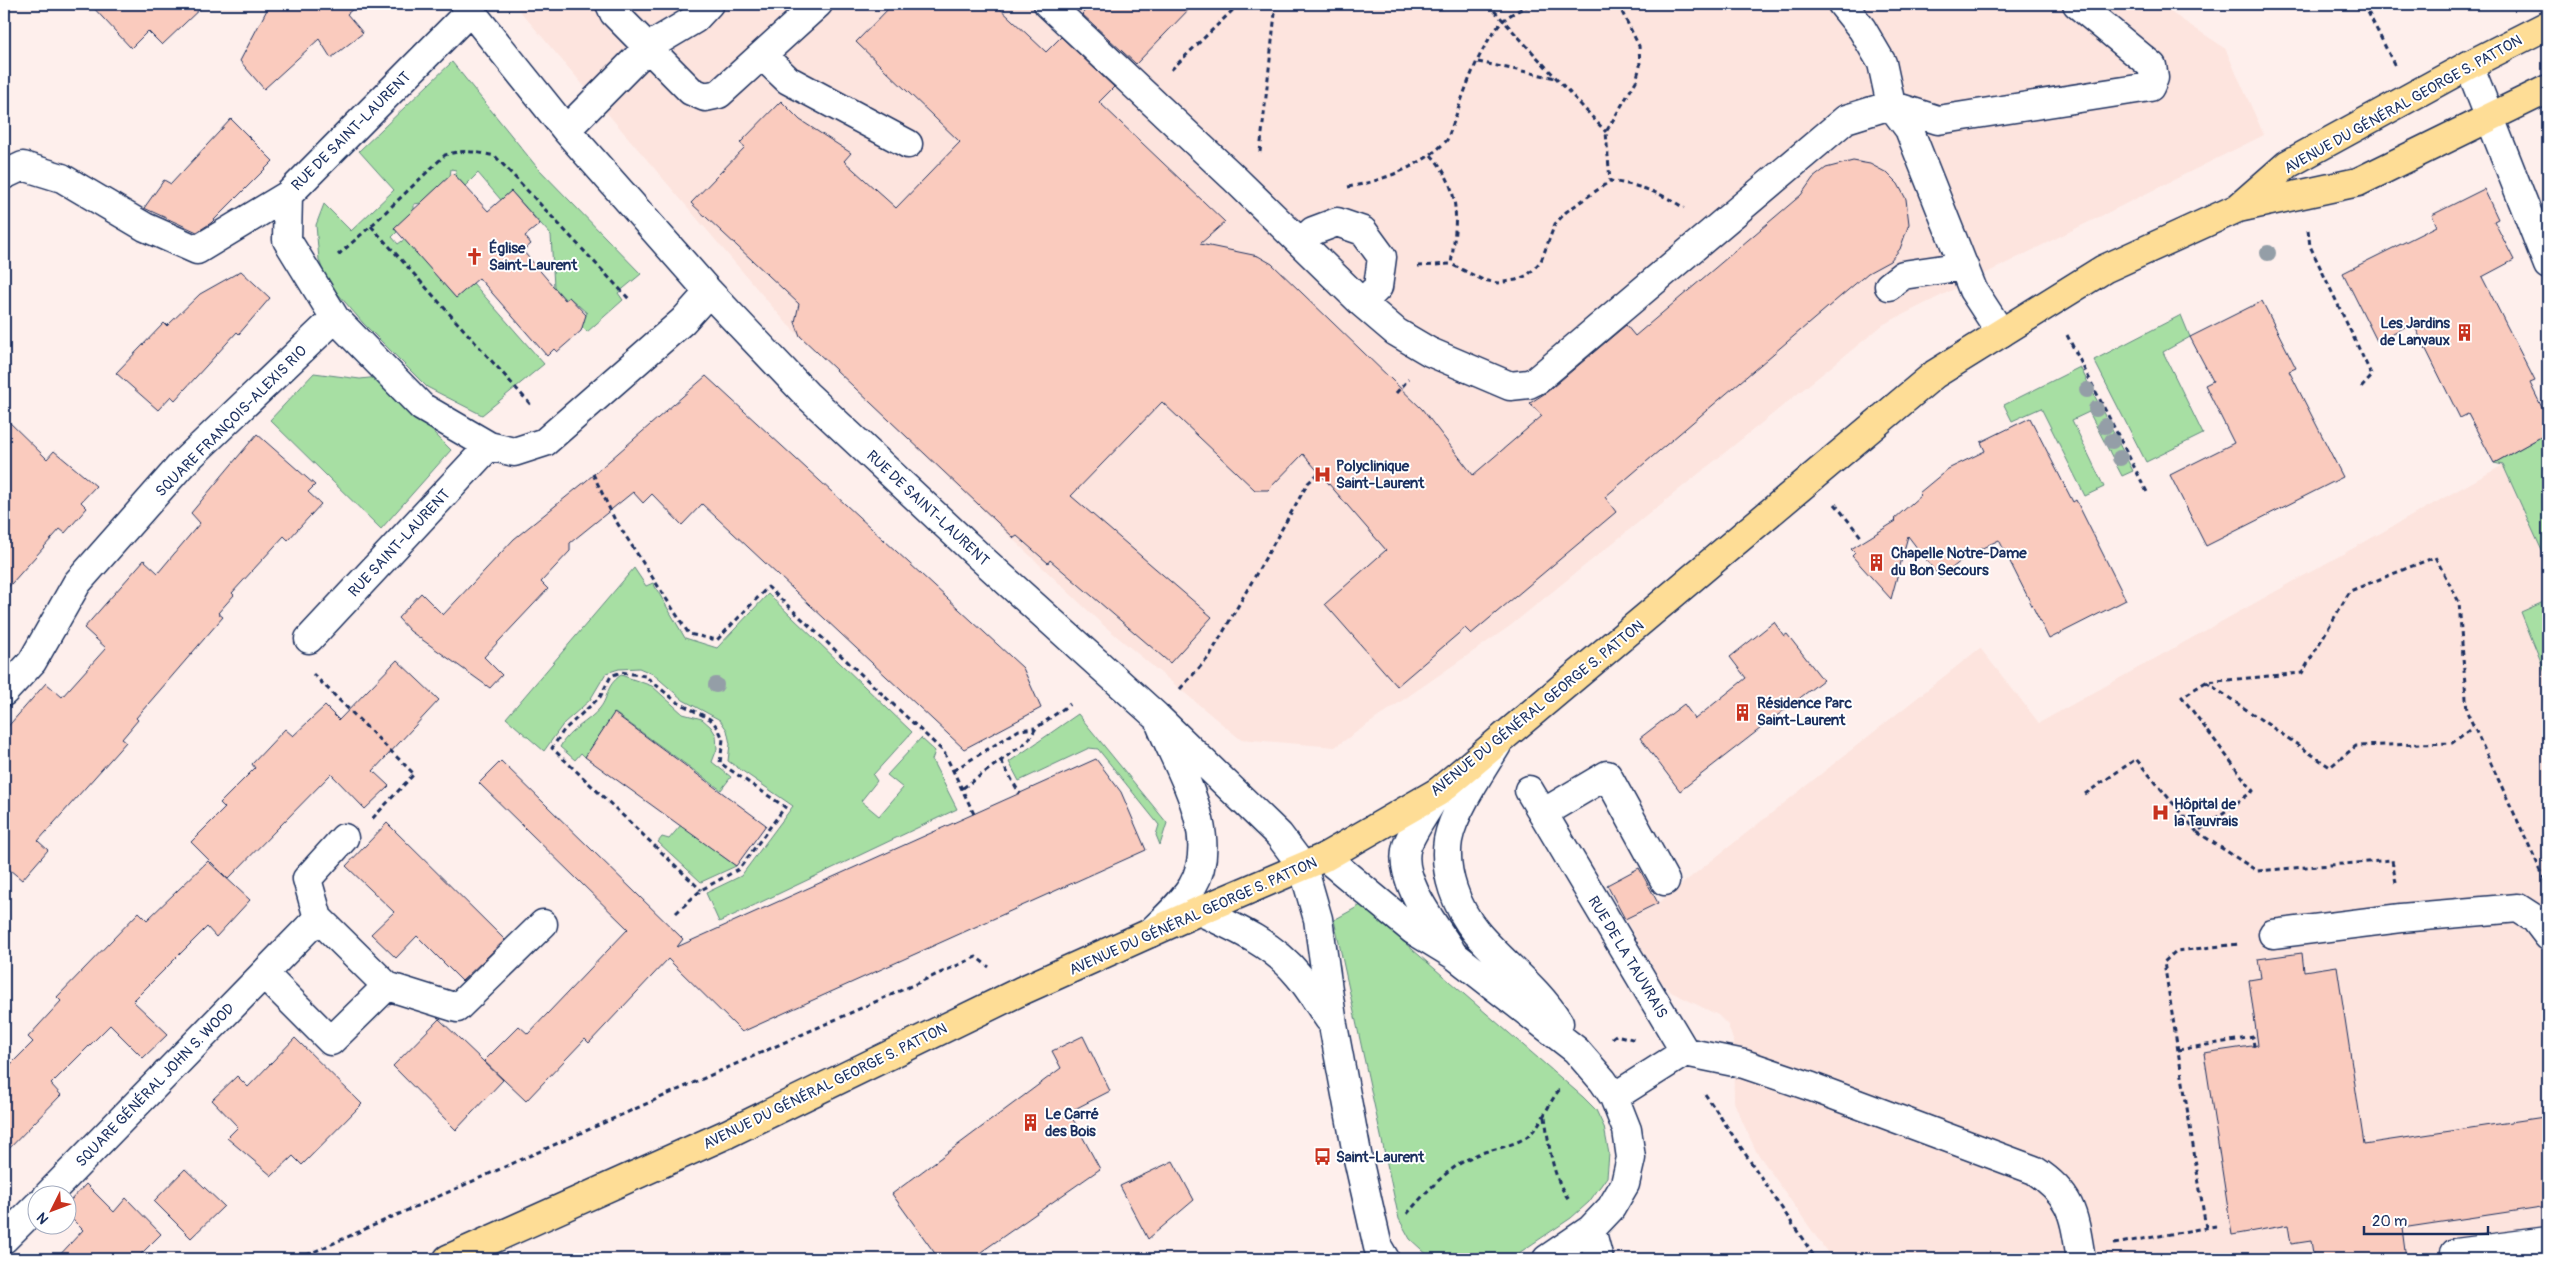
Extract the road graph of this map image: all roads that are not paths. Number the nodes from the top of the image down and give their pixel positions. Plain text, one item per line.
1 (610, 4) edge
2 (710, 4) edge
3 (818, 4) edge
4 (1048, 4) edge
5 (1842, 4) edge
6 (2077, 4) edge
7 (467, 7) edge
8 (2548, 25) edge
9 (648, 47) junction
10 (762, 54) junction
11 (2469, 65) junction
12 (2548, 89) edge
13 (1891, 105) junction
14 (2490, 118) junction
15 (566, 130) junction
16 (908, 144) dead end
17 (4, 175) edge
18 (288, 195) junction
19 (2238, 208) junction
20 (1301, 243) junction
21 (2548, 265) edge
22 (1964, 266) junction
23 (1889, 286) dead end
24 (709, 292) junction
25 (1370, 295) junction
26 (335, 318) junction
27 (2001, 333) junction
28 (489, 446) junction
29 (309, 639) road end
30 (4, 692) edge
31 (1156, 716) junction
32 (1499, 741) junction
33 (1529, 790) dead end
34 (1438, 792) junction
35 (1543, 813) junction
36 (344, 838) road end
37 (1314, 862) junction
38 (1665, 881) dead end
39 (1199, 911) junction
40 (318, 918) junction
41 (543, 924) dead end
42 (1149, 934) junction
43 (2273, 934) road end
44 (2548, 936) edge
45 (1454, 955) junction
46 (264, 974) junction
47 (386, 986) junction
48 (1333, 1025) junction
49 (1685, 1052) junction
50 (1581, 1056) junction
51 (1614, 1097) junction
52 (57, 1186) edge
53 (28, 1215) edge
54 (1591, 1229) junction
55 (4, 1239) edge
56 (2548, 1242) edge
57 (1381, 1253) edge
58 (2080, 1255) edge
59 (1556, 1257) edge
60 (448, 1259) edge
61 (1599, 1259) edge
62 (2456, 1259) edge

1 - 9 street
2 - 9 street
3 - 10 street
4 - 20 street
5 - 13 street
6 - 13 street
7 - 15 street, RUE DE SAINT-LAURENT
7 - 18 street, RUE DE SAINT-LAURENT
8 - 11 main road, AVENUE DU GÉNÉRAL GEORGE S. PATTON
9 - 10 street
9 - 15 street
10 - 16 street
11 - 14 street
11 - 19 main road, AVENUE DU GÉNÉRAL GEORGE S. PATTON
12 - 14 main road, AVENUE DU GÉNÉRAL GEORGE S. PATTON
13 - 22 street
13 - 25 street
14 - 19 main road, AVENUE DU GÉNÉRAL GEORGE S. PATTON
14 - 21 street
15 - 24 street, RUE DE SAINT-LAURENT
17 - 18 street
18 - 26 street, RUE DE SAINT-LAURENT
19 - 27 main road, AVENUE DU GÉNÉRAL GEORGE S. PATTON
20 - 25 street
20 - 25 street
22 - 23 street
22 - 27 street
24 - 28 street, RUE DE SAINT-LAURENT
24 - 31 street, RUE DE SAINT-LAURENT
26 - 28 street, RUE DE SAINT-LAURENT
26 - 30 street, SQUARE FRANÇOIS-ALEXIS RIO
27 - 32 main road, AVENUE DU GÉNÉRAL GEORGE S. PATTON
28 - 29 street, RUE SAINT-LAURENT
31 - 37 street, RUE DE SAINT-LAURENT
31 - 42 street, RUE DE SAINT-LAURENT
32 - 34 main road, AVENUE DU GÉNÉRAL GEORGE S. PATTON
32 - 50 street
33 - 35 street, RUE DE LA TAUVRAIS
34 - 37 main road, AVENUE DU GÉNÉRAL GEORGE S. PATTON
34 - 45 street
35 - 38 street
35 - 49 street, RUE DE LA TAUVRAIS
36 - 40 street
37 - 39 main road, AVENUE DU GÉNÉRAL GEORGE S. PATTON
37 - 45 street
37 - 48 street
39 - 42 main road, AVENUE DU GÉNÉRAL GEORGE S. PATTON
39 - 48 street
40 - 46 street, SQUARE GÉNÉRAL JOHN S. WOOD
40 - 47 street
41 - 47 street
42 - 60 main road, AVENUE DU GÉNÉRAL GEORGE S. PATTON
43 - 44 street
45 - 50 street
46 - 47 street
46 - 52 street, SQUARE GÉNÉRAL JOHN S. WOOD
48 - 57 street
49 - 51 street
49 - 58 street
50 - 51 street
51 - 54 street
53 - 55 street
54 - 59 street
54 - 61 street
56 - 62 street

